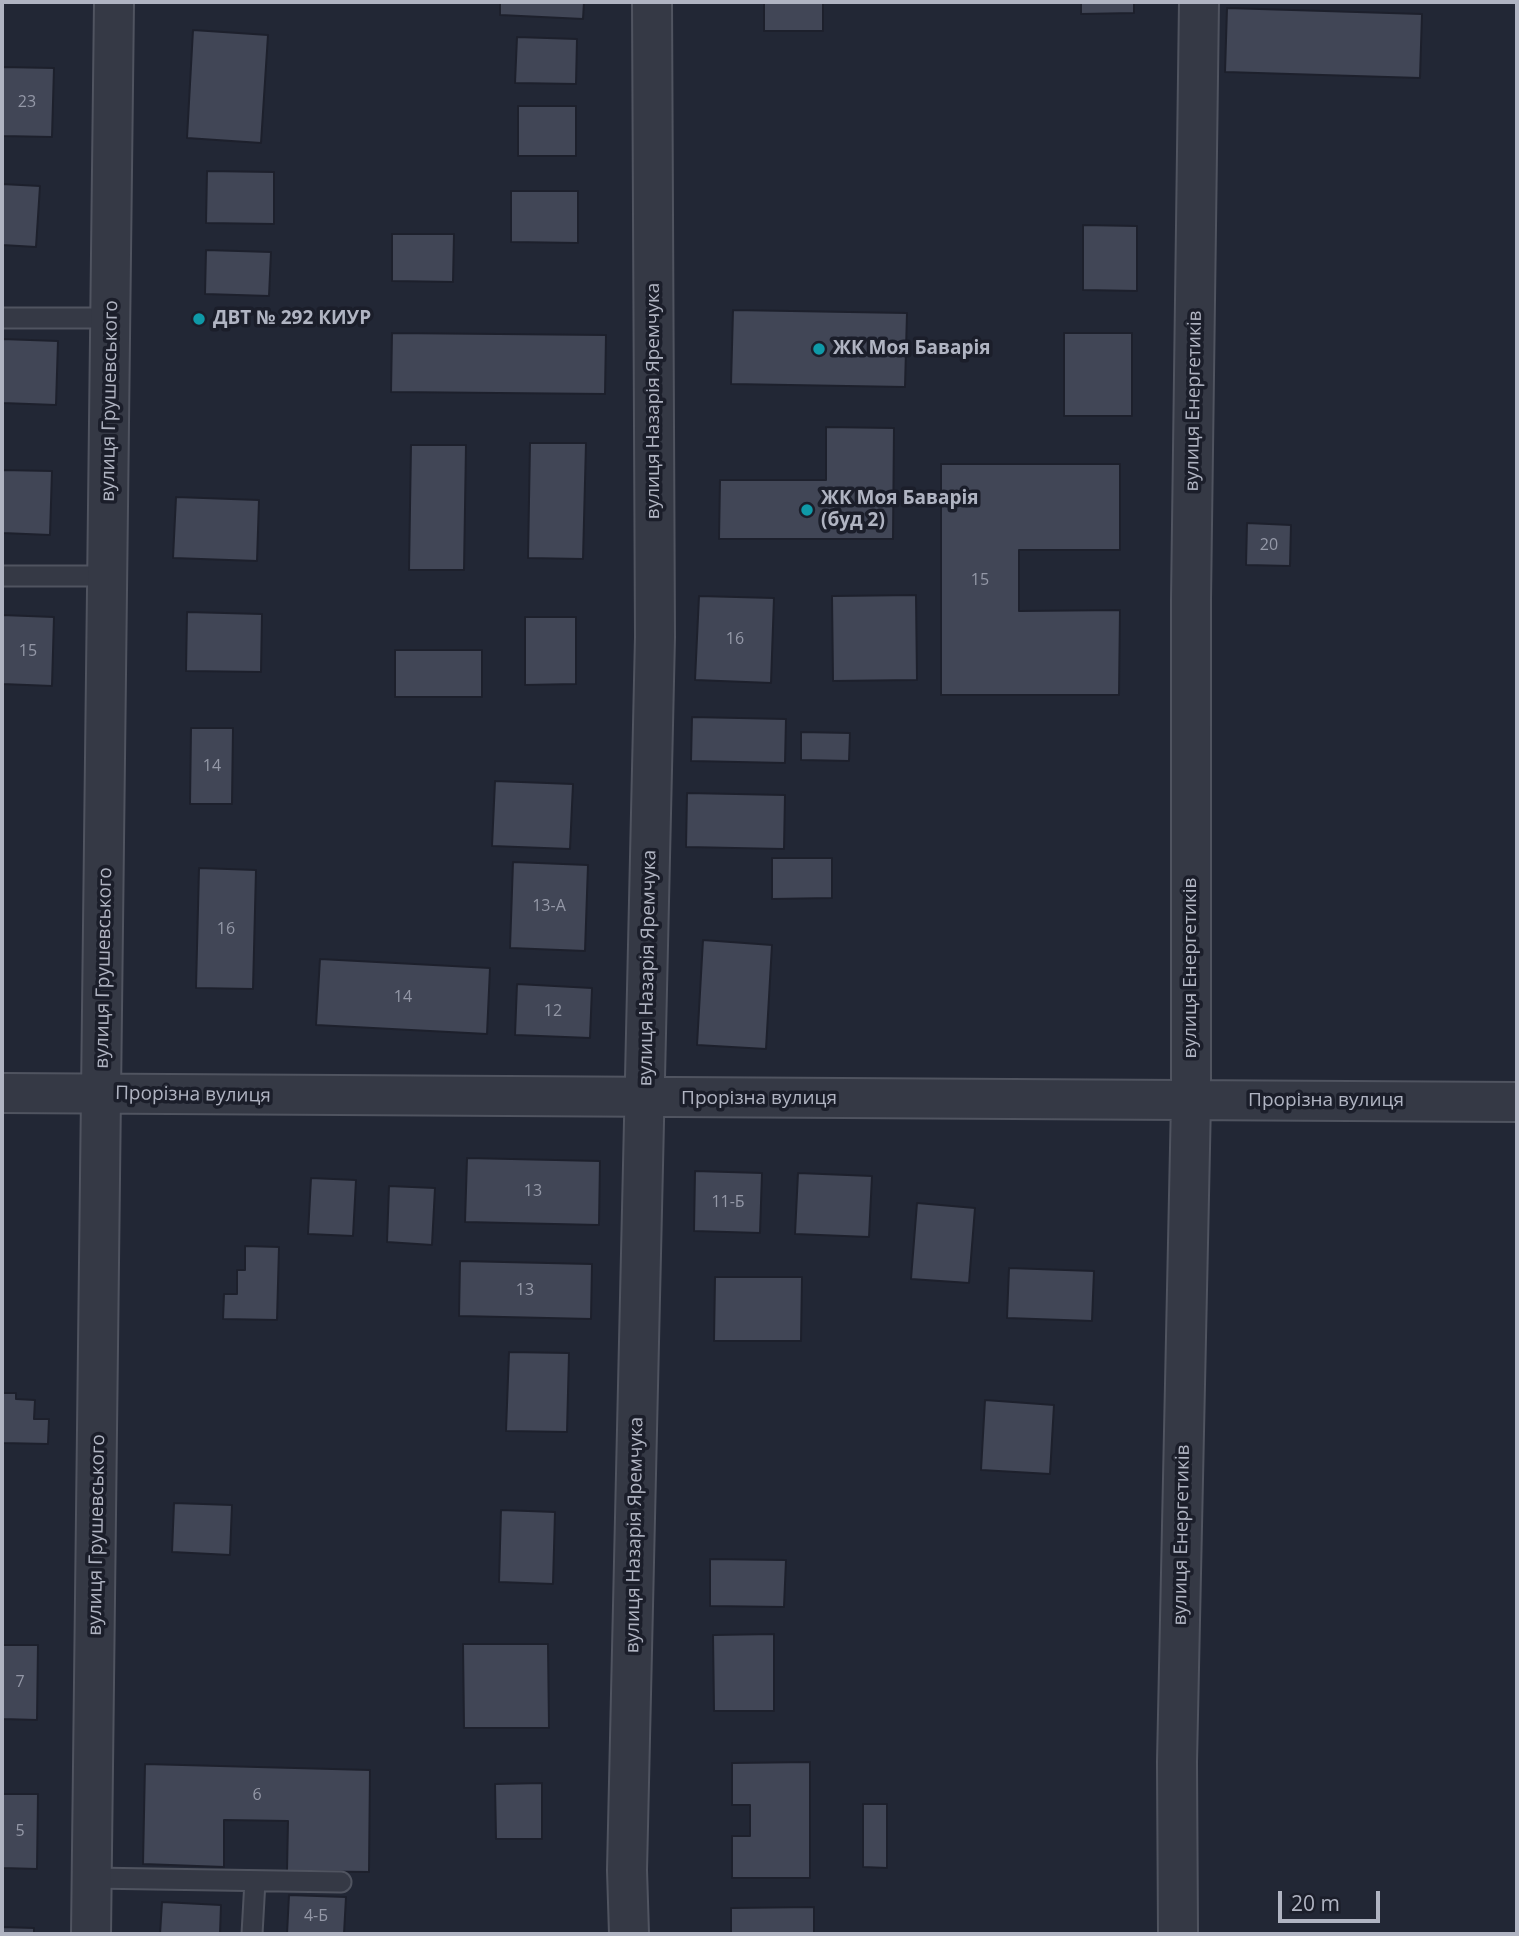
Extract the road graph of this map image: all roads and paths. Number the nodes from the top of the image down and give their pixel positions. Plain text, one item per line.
1 (114, 2) edge
2 (652, 2) edge
3 (1199, 2) edge
4 (2, 318) edge
5 (111, 318) junction
6 (2, 576) edge
7 (108, 576) junction
8 (2, 1093) edge
9 (103, 1094) junction
10 (645, 1099) junction
11 (1191, 1101) junction
12 (1517, 1102) edge
13 (92, 1878) junction
14 (255, 1881) junction
15 (341, 1882) dead end
16 (91, 1934) edge
17 (252, 1934) edge
18 (629, 1934) edge
19 (1178, 1934) edge

1 - 5 street, вулиця Грушевського
2 - 10 street, вулиця Назарія Яремчука
3 - 11 street, вулиця Енергетиків
4 - 5 lane
5 - 7 street, вулиця Грушевського
6 - 7 lane
7 - 9 street, вулиця Грушевського
8 - 9 street, Прорізна вулиця
9 - 10 street, Прорізна вулиця
9 - 13 street, вулиця Грушевського
10 - 11 street, Прорізна вулиця
10 - 18 street, вулиця Назарія Яремчука
11 - 12 street, Прорізна вулиця
11 - 19 street, вулиця Енергетиків
13 - 14 lane
13 - 16 street, вулиця Грушевського
14 - 15 lane
14 - 17 lane

